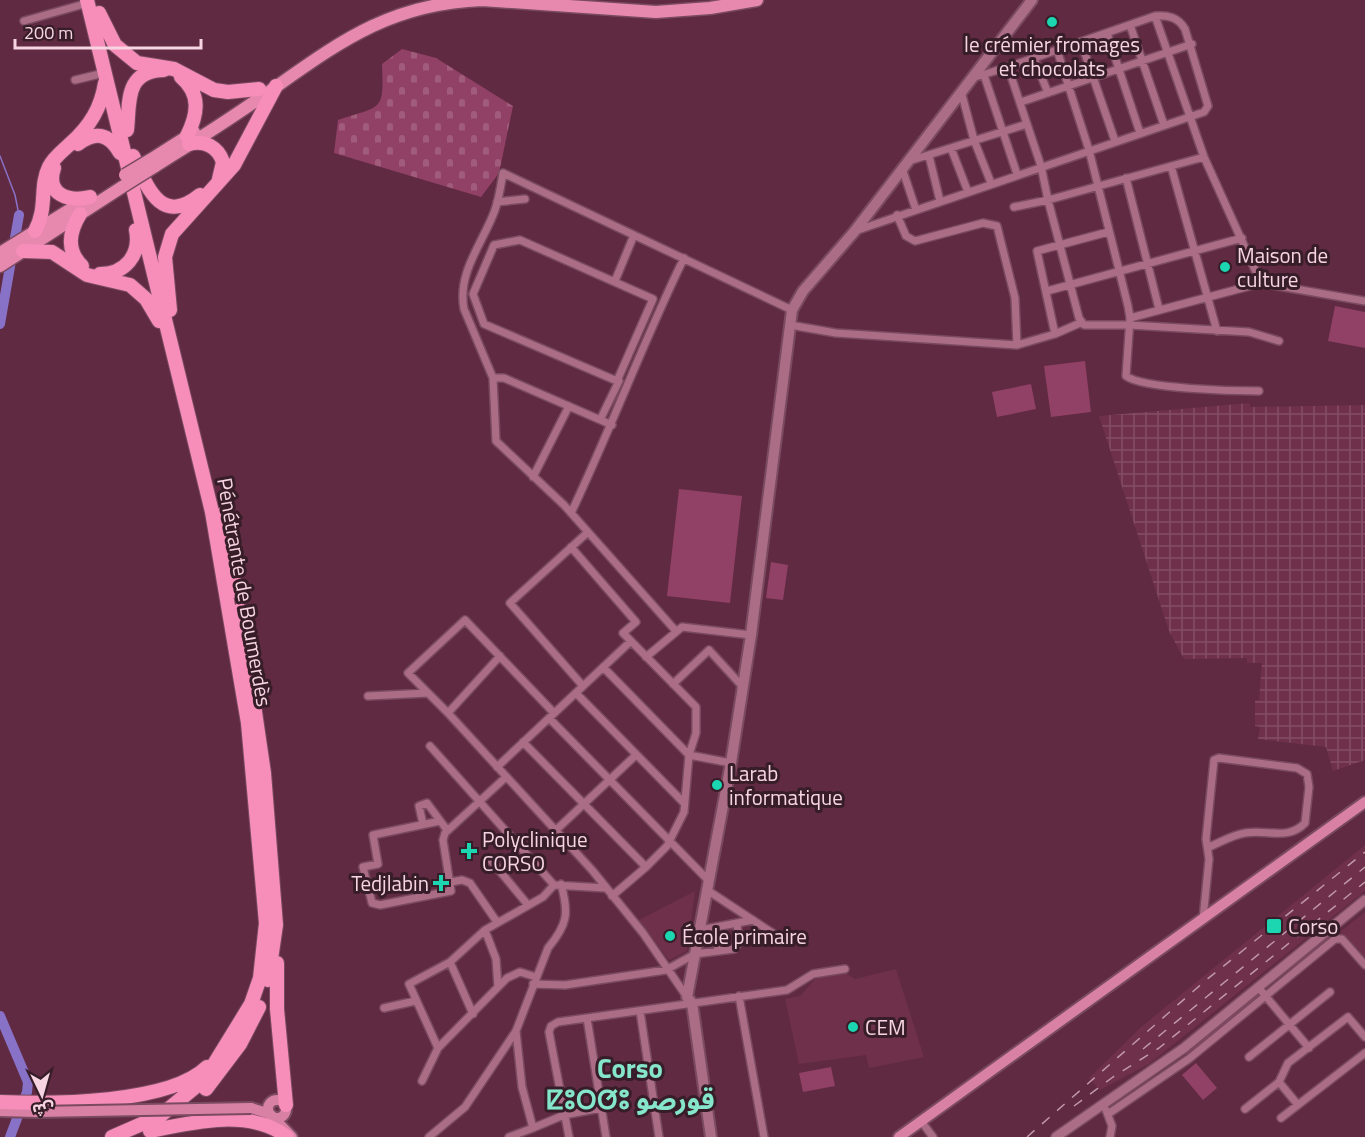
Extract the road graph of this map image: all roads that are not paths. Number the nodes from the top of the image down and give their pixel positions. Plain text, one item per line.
1 (419, 0) edge
2 (482, 0) edge
3 (585, 0) edge
4 (714, 0) edge
5 (757, 0) edge
6 (1032, 0) edge
7 (92, 4) edge
8 (1155, 16) junction
9 (24, 21) dead end
10 (1130, 25) junction
11 (1107, 33) junction
12 (1081, 42) junction
13 (1192, 44) junction
14 (1057, 50) junction
15 (1169, 52) junction
16 (1034, 58) junction
17 (1142, 61) junction
18 (1008, 67) junction
19 (1117, 68) junction
20 (105, 75) junction
21 (984, 75) junction
22 (1095, 77) junction
23 (969, 79) junction
24 (75, 80) dead end
25 (276, 86) junction
26 (1070, 86) junction
27 (259, 89) junction
28 (961, 91) junction
29 (1048, 93) junction
30 (1021, 102) junction
31 (1189, 117) junction
32 (1027, 124) junction
33 (1164, 125) junction
34 (127, 130) junction
35 (1003, 131) junction
36 (1140, 133) junction
37 (188, 140) junction
38 (974, 140) junction
39 (1115, 141) junction
40 (951, 148) junction
41 (1089, 150) junction
42 (929, 156) junction
43 (1204, 157) junction
44 (129, 159) junction
45 (905, 164) junction
46 (1041, 166) junction
47 (1171, 166) junction
48 (1017, 174) junction
49 (1126, 178) junction
50 (120, 183) junction
51 (991, 183) junction
52 (1097, 186) junction
53 (968, 192) junction
54 (90, 197) junction
55 (525, 199) dead end
56 (1048, 200) junction
57 (940, 201) junction
58 (497, 202) junction
59 (136, 204) junction
60 (1014, 207) dead end
61 (916, 210) junction
62 (80, 214) junction
63 (897, 215) junction
64 (35, 231) junction
65 (854, 232) junction
66 (1108, 232) junction
67 (634, 235) junction
68 (1242, 238) junction
69 (1060, 245) junction
70 (20, 249) junction
71 (1194, 252) junction
72 (0, 253) edge
73 (684, 258) junction
74 (1146, 265) junction
75 (0, 266) edge
76 (1119, 271) junction
77 (615, 281) junction
78 (1261, 283) junction
79 (1071, 284) junction
80 (1047, 291) junction
81 (1208, 297) junction
82 (653, 298) junction
83 (1365, 301) edge
84 (663, 302) junction
85 (1159, 309) junction
86 (170, 310) junction
87 (792, 310) junction
88 (1129, 321) junction
89 (1080, 323) junction
90 (790, 325) junction
91 (1217, 330) junction
92 (1055, 334) junction
93 (1279, 341) dead end
94 (1017, 345) junction
95 (174, 360) junction
96 (493, 378) junction
97 (617, 381) junction
98 (628, 383) junction
99 (1259, 391) dead end
100 (569, 406) junction
101 (602, 416) dead end
102 (612, 425) junction
103 (533, 477) junction
104 (571, 513) junction
105 (588, 532) junction
106 (571, 548) junction
107 (675, 630) junction
108 (751, 635) junction
109 (631, 641) junction
110 (500, 656) junction
111 (646, 657) junction
112 (603, 667) junction
113 (673, 684) junction
114 (583, 686) junction
115 (742, 686) junction
116 (428, 693) junction
117 (576, 693) junction
118 (368, 696) dead end
119 (448, 713) junction
120 (551, 715) junction
121 (523, 742) junction
122 (430, 746) dead end
123 (636, 755) junction
124 (689, 755) junction
125 (731, 763) junction
126 (497, 767) junction
127 (506, 777) junction
128 (610, 780) junction
129 (1365, 795) edge
130 (478, 802) junction
131 (1365, 802) edge
132 (684, 803) junction
133 (583, 805) junction
134 (1354, 810) junction
135 (440, 820) junction
136 (423, 824) junction
137 (447, 830) junction
138 (555, 831) junction
139 (669, 842) junction
140 (1209, 847) junction
141 (489, 858) dead end
142 (646, 867) junction
143 (451, 882) junction
144 (557, 885) junction
145 (708, 886) junction
146 (606, 888) junction
147 (612, 896) junction
148 (1365, 900) edge
149 (528, 904) junction
150 (1203, 919) junction
151 (753, 920) junction
152 (497, 922) junction
153 (737, 923) junction
154 (276, 925) junction
155 (715, 928) junction
156 (485, 930) junction
157 (700, 930) junction
158 (774, 934) dead end
159 (718, 951) junction
160 (695, 954) junction
161 (450, 962) junction
162 (1365, 965) edge
163 (845, 969) dead end
164 (666, 970) junction
165 (535, 981) junction
166 (498, 987) junction
167 (1258, 987) junction
168 (1330, 992) dead end
169 (739, 996) junction
170 (1267, 997) junction
171 (689, 1000) junction
172 (415, 1001) junction
173 (251, 1004) junction
174 (384, 1008) dead end
175 (640, 1011) junction
176 (473, 1014) junction
177 (587, 1018) junction
178 (1289, 1024) junction
179 (516, 1031) junction
180 (1365, 1037) edge
181 (438, 1048) junction
182 (1309, 1048) junction
183 (1365, 1053) edge
184 (1249, 1057) dead end
185 (422, 1081) dead end
186 (1279, 1082) junction
187 (1298, 1105) junction
188 (282, 1106) junction
189 (4, 1107) edge
190 (251, 1108) junction
191 (601, 1108) junction
192 (1245, 1109) dead end
193 (1106, 1110) junction
194 (270, 1114) junction
195 (564, 1115) junction
196 (1281, 1118) dead end
197 (921, 1121) junction
198 (533, 1128) junction
199 (150, 1131) junction
200 (112, 1137) edge
201 (133, 1137) edge
202 (287, 1137) edge
203 (292, 1137) edge
204 (296, 1137) edge
205 (429, 1137) edge
206 (509, 1137) edge
207 (569, 1137) edge
208 (606, 1137) edge
209 (659, 1137) edge
210 (711, 1137) edge
211 (764, 1137) edge
212 (899, 1137) edge
213 (933, 1137) edge
214 (1056, 1137) edge
215 (1110, 1137) edge

1 - 27 highway
2 - 5 highway
2 - 25 highway
3 - 4 highway
6 - 23 main road
7 - 9 street
7 - 20 highway, Pénétrante de Boumerdès
7 - 27 highway
7 - 34 highway, Pénétrante de Boumerdès
8 - 10 street
8 - 13 street
8 - 15 street
10 - 11 street
10 - 17 street
11 - 12 street
11 - 19 street
12 - 14 street
12 - 22 street
13 - 15 street
13 - 31 street
14 - 16 street
14 - 26 street
15 - 17 street
15 - 31 street
16 - 18 street
16 - 29 street
17 - 19 street
17 - 33 street
18 - 21 street
18 - 30 street
19 - 22 street
19 - 36 street
20 - 24 street
20 - 44 highway, Pénétrante de Boumerdès
20 - 64 highway
21 - 23 street
21 - 35 street
22 - 26 street
22 - 39 street
23 - 28 main road
25 - 37 highway
25 - 86 highway
26 - 29 street
26 - 41 street
27 - 37 highway
28 - 38 street
28 - 45 main road
29 - 30 street
30 - 32 street
31 - 33 street
31 - 43 street
32 - 35 street
32 - 46 street
33 - 36 street
34 - 37 highway
34 - 44 highway, Pénétrante de Boumerdès
35 - 38 street
35 - 48 street
36 - 39 street
37 - 44 highway
37 - 50 highway, bridge
38 - 40 street
38 - 51 street
39 - 41 street
40 - 42 street
40 - 53 street
41 - 46 street
41 - 52 street
42 - 45 street
42 - 57 street
43 - 47 street
43 - 68 street
44 - 54 highway
44 - 59 highway, Pénétrante de Boumerdès
44 - 86 highway, Pénétrante de Boumerdès
45 - 61 street
45 - 65 main road
46 - 48 street
46 - 56 street
47 - 49 street
47 - 71 street
48 - 51 street
49 - 52 street
49 - 74 street
50 - 54 highway
50 - 62 highway
51 - 53 street
52 - 56 street
52 - 66 street
53 - 57 street
54 - 64 highway
55 - 58 street
56 - 60 street
56 - 69 street
57 - 61 street
58 - 67 street
58 - 96 street
59 - 62 highway
59 - 95 highway, Pénétrante de Boumerdès
61 - 63 street
62 - 70 highway
63 - 65 street
63 - 94 street
64 - 70 highway
65 - 87 main road
66 - 69 street
66 - 76 street
67 - 73 street
67 - 77 street
68 - 71 street
68 - 78 street
69 - 79 street
69 - 80 street
70 - 72 highway
70 - 75 highway
70 - 95 highway
71 - 74 street
71 - 81 street
73 - 84 street
73 - 87 street
74 - 76 street
74 - 85 street
76 - 79 street
76 - 88 street
77 - 82 street
77 - 97 street
78 - 81 street
78 - 83 street
79 - 80 street
79 - 89 street
80 - 92 street
81 - 85 street
81 - 91 street
82 - 84 street
82 - 97 street
84 - 98 street
85 - 88 street
86 - 154 highway, Pénétrante de Boumerdès
87 - 90 main road
88 - 89 street
88 - 91 street
88 - 99 street
89 - 92 street
90 - 94 street
90 - 108 main road
91 - 93 street
92 - 94 street
95 - 173 highway, Pénétrante de Boumerdès
96 - 100 street
96 - 103 street
97 - 98 street
97 - 101 street
98 - 102 street
100 - 102 street
100 - 103 street
102 - 104 street
103 - 104 street
104 - 105 street
105 - 106 street
105 - 107 street
106 - 109 street
106 - 114 street
107 - 108 street
107 - 111 street
108 - 115 main road
109 - 111 street
109 - 112 street
110 - 116 street
110 - 119 street
110 - 120 street
111 - 113 street
112 - 114 street
112 - 124 street
113 - 115 street
113 - 124 street
114 - 117 street
115 - 125 main road
116 - 118 street
116 - 119 street
117 - 120 street
117 - 123 street
119 - 126 street
120 - 121 street
120 - 128 street
121 - 126 street
121 - 133 street
122 - 130 street
123 - 128 street
123 - 132 street
124 - 125 street
124 - 132 street
125 - 145 main road
126 - 127 street
127 - 130 street
127 - 138 street
128 - 133 street
128 - 139 street
129 - 134 street
130 - 137 street
130 - 144 street
131 - 134 main road
132 - 139 street
133 - 138 street
133 - 142 street
134 - 150 main road
135 - 136 street
135 - 136 street
135 - 137 street
136 - 143 street
137 - 143 street
138 - 146 street
139 - 142 street
139 - 145 street
140 - 140 street
140 - 150 street
141 - 149 street
142 - 147 street
143 - 152 street
144 - 146 street
144 - 149 street
144 - 165 street
145 - 151 street
145 - 157 main road
146 - 147 street
147 - 164 street
148 - 167 street
149 - 152 street
150 - 197 main road
151 - 153 street
151 - 158 street
152 - 156 street
153 - 155 street
153 - 159 street
154 - 188 highway
154 - 199 highway, Pénétrante de Boumerdès
155 - 157 street
155 - 159 street
156 - 161 street
156 - 166 street
157 - 160 main road
159 - 160 street
160 - 164 street
160 - 171 main road
161 - 172 street
161 - 176 street
162 - 170 street
163 - 169 street
164 - 165 street
164 - 171 street
165 - 166 street
165 - 179 street
166 - 176 street
167 - 170 street
167 - 193 street
168 - 178 street
169 - 171 street
169 - 211 street
170 - 178 street
170 - 193 street
171 - 175 street
171 - 210 main road
172 - 174 street
172 - 181 street
173 - 189 highway
173 - 200 highway, Pénétrante de Boumerdès
175 - 177 street
175 - 209 street
176 - 181 street
177 - 191 street
177 - 195 street
178 - 182 street
178 - 184 street
179 - 198 street
179 - 205 street
180 - 182 street
181 - 185 street
182 - 186 street
183 - 187 street
186 - 187 street
186 - 192 street
187 - 196 street
188 - 190 main road
188 - 194 main road
188 - 194 main road
188 - 204 main road
189 - 190 main road, bridge
190 - 194 main road
191 - 195 street
191 - 208 street
193 - 214 street
193 - 215 street
194 - 203 main road
195 - 198 street
195 - 207 street
197 - 212 main road
197 - 213 street
198 - 206 street
199 - 201 highway, Pénétrante de Boumerdès
199 - 202 highway

